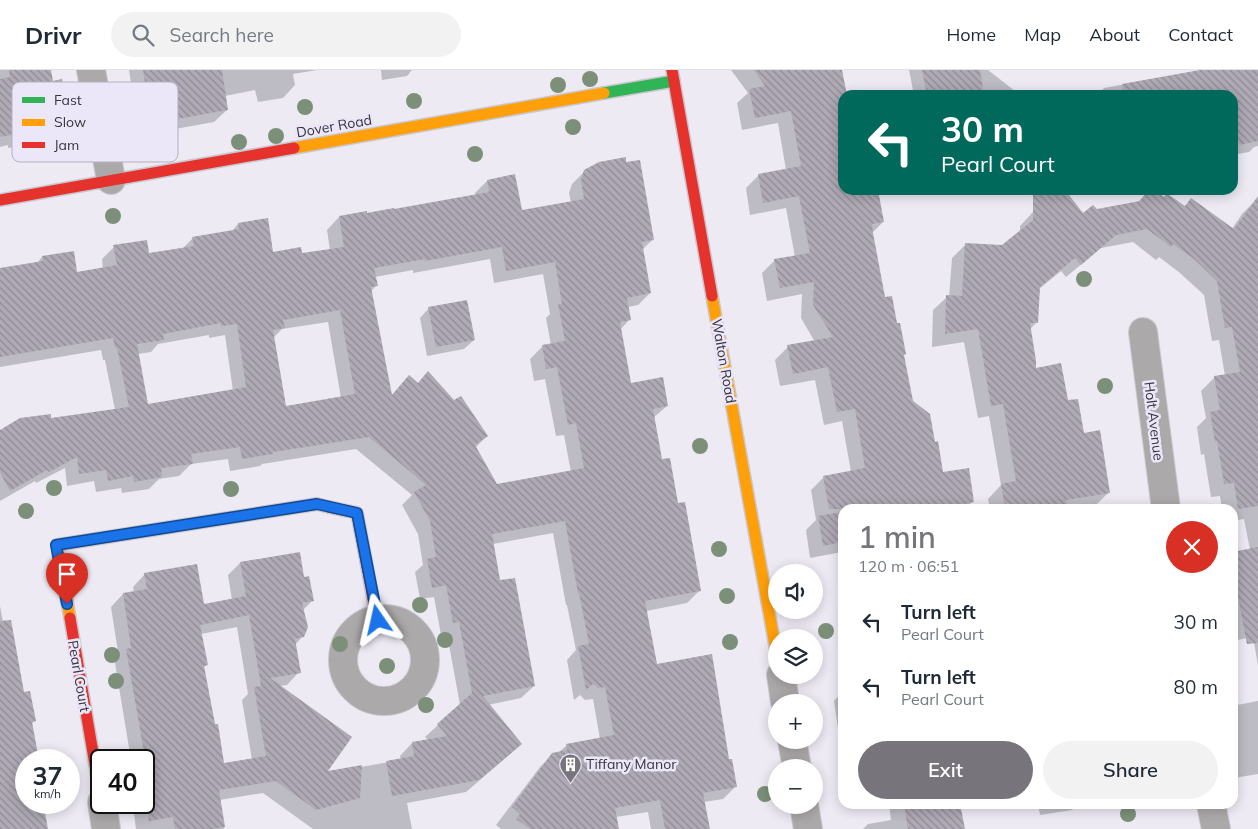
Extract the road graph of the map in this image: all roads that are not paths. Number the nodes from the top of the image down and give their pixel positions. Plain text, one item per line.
1 (673, 76) edge
2 (109, 162) edge
3 (112, 180) junction
4 (0, 200) edge
5 (1143, 332) dead end
6 (1165, 504) edge
7 (378, 620) dead end
8 (772, 629) edge
9 (92, 749) edge
10 (1212, 809) edge
11 (103, 814) edge
12 (806, 814) edge
13 (106, 829) edge
14 (808, 829) edge
15 (1216, 829) edge

1 - 3 street, Dover Road
1 - 8 street, Walton Road
2 - 3 street
3 - 4 street, Dover Road
5 - 6 street, Holt Avenue
7 - 9 street, Pearl Court
10 - 15 street
11 - 13 street, Pearl Court
12 - 14 street

